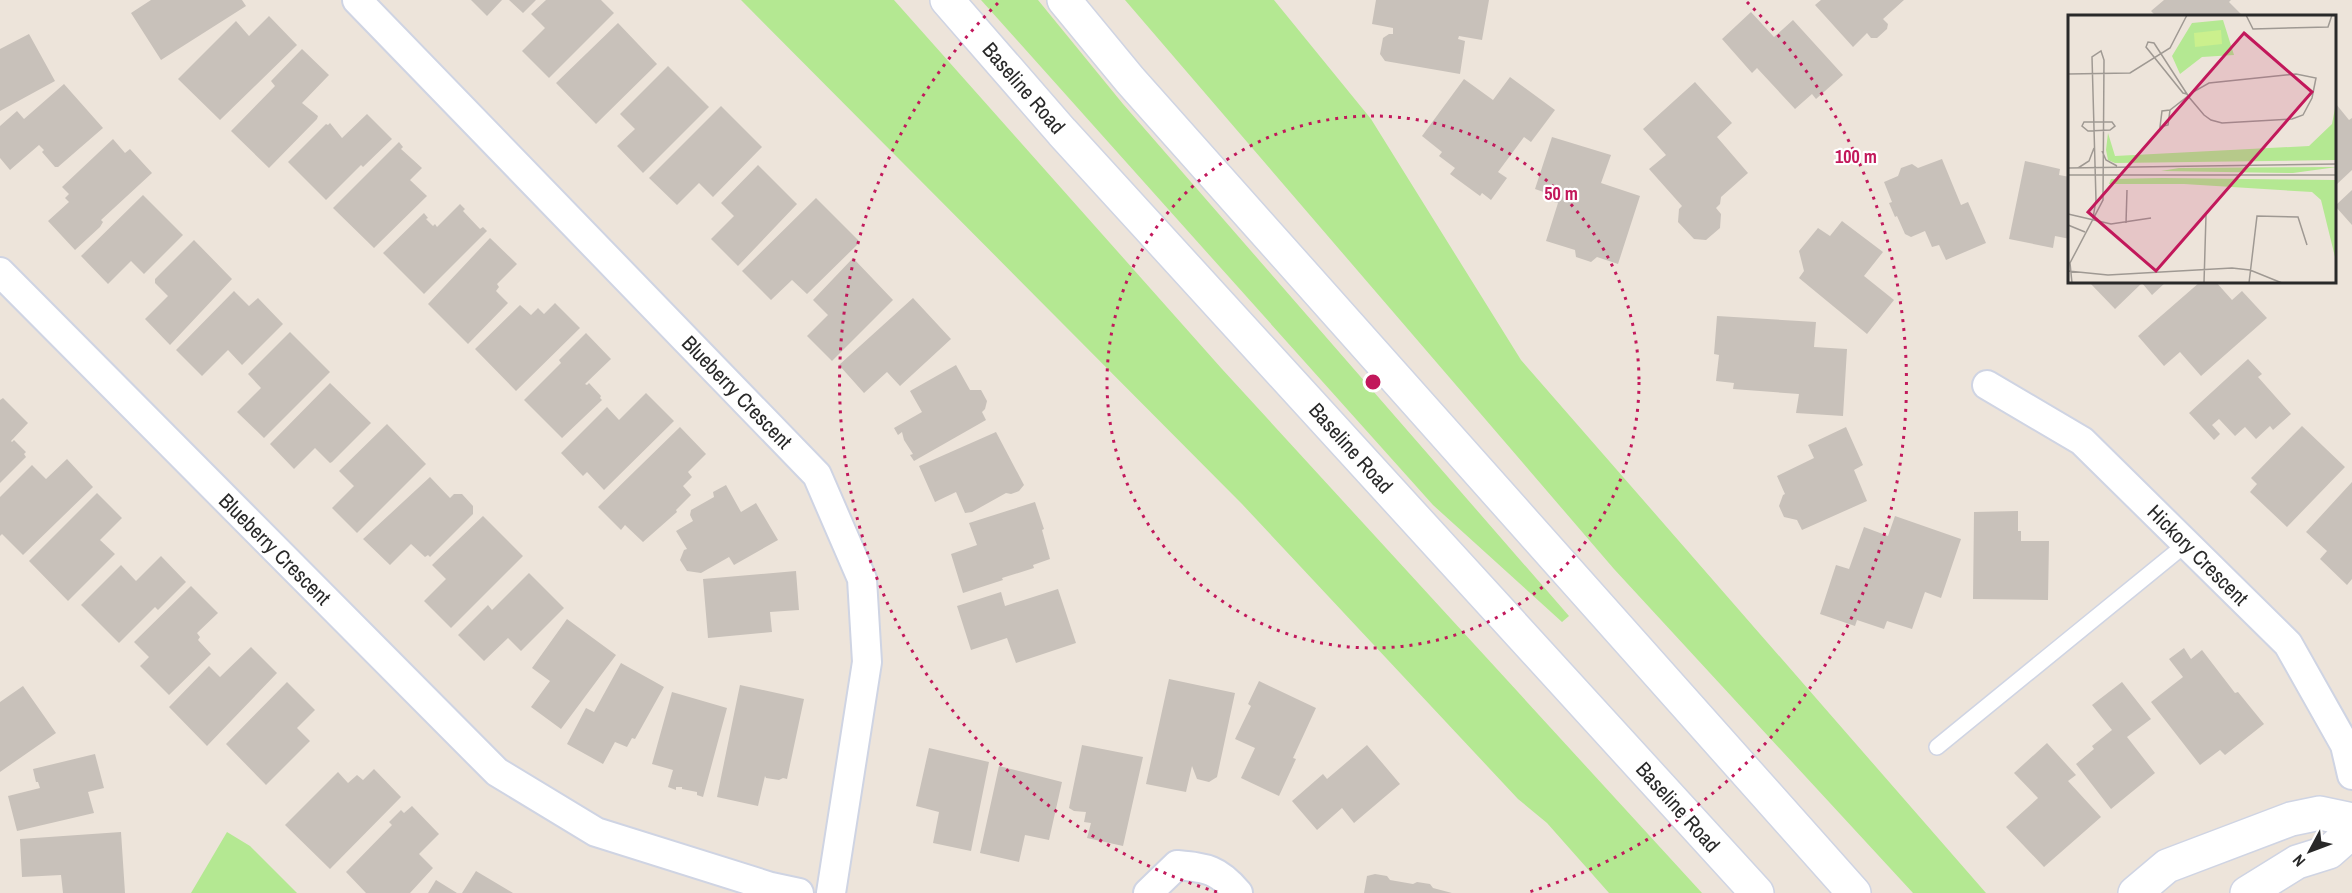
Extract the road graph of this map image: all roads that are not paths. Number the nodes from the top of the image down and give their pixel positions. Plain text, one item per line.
1 (357, 0) edge
2 (947, 0) edge
3 (1064, 0) edge
4 (0, 272) edge
5 (1987, 385) dead end
6 (2186, 544) junction
7 (1937, 747) dead end
8 (2352, 775) edge
9 (2352, 820) edge
10 (2352, 832) edge
11 (799, 893) edge
12 (831, 893) edge
13 (1148, 893) edge
14 (1238, 893) edge
15 (1757, 893) edge
16 (1854, 893) edge
17 (2135, 893) edge
18 (2247, 893) edge

1 - 12 street, Blueberry Crescent
2 - 15 main road, Baseline Road
3 - 16 main road
4 - 11 street, Blueberry Crescent
5 - 6 street, Hickory Crescent
6 - 7 lane
6 - 8 street, Hickory Crescent
9 - 17 main road
10 - 18 main road
13 - 14 street

